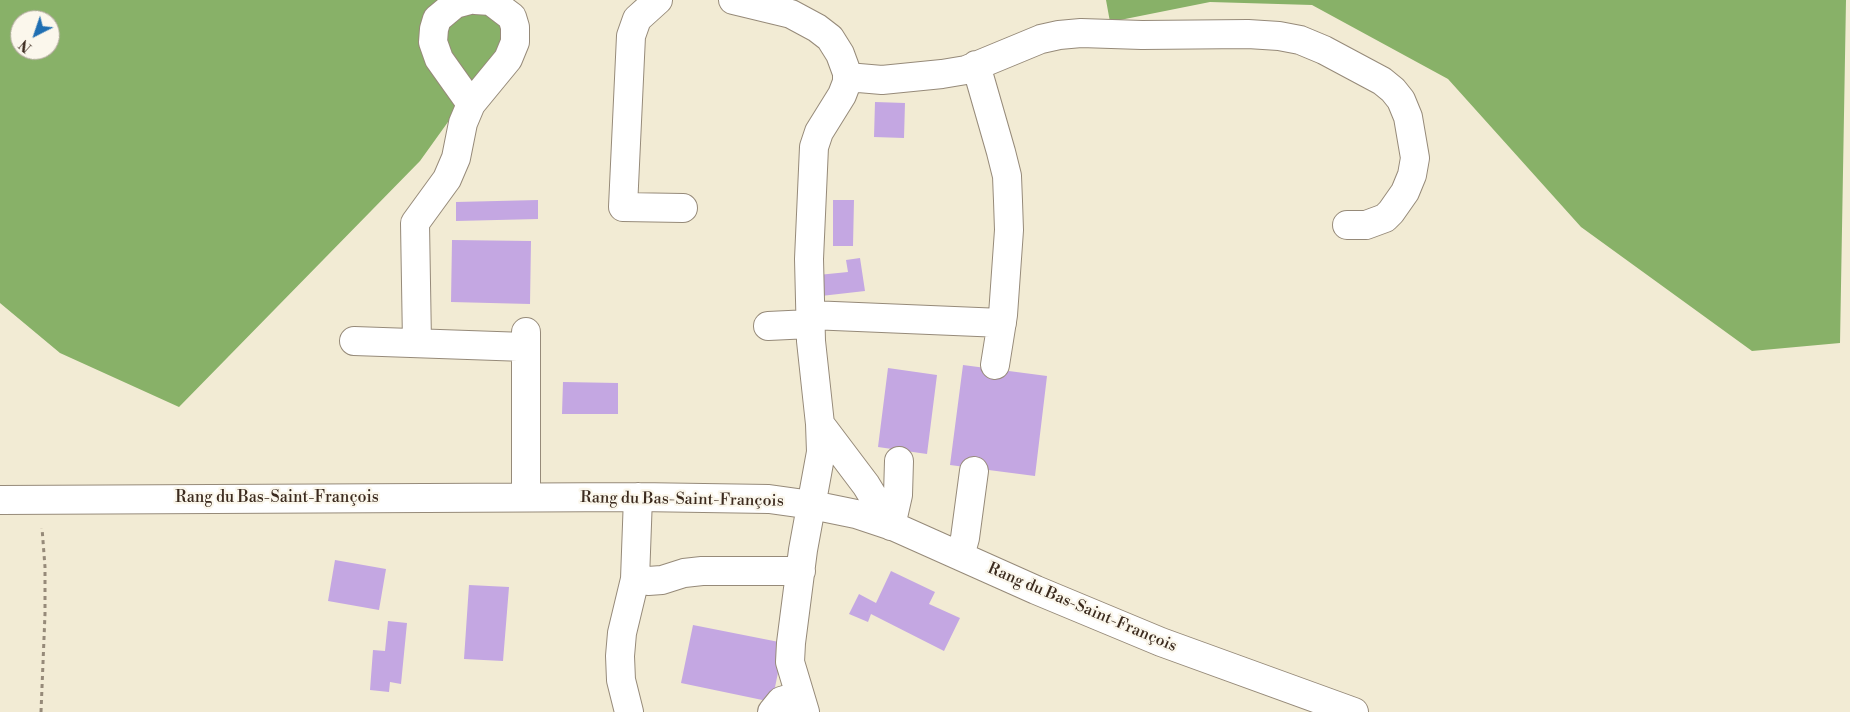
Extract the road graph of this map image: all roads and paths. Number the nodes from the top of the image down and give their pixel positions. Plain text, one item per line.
1 (470, 0) edge
2 (475, 0) edge
3 (658, 0) edge
4 (733, 0) edge
5 (976, 65) junction
6 (847, 76) junction
7 (471, 104) junction
8 (684, 208) dead end
9 (1347, 225) dead end
10 (810, 319) junction
11 (1002, 323) junction
12 (768, 326) dead end
13 (354, 341) dead end
14 (417, 343) junction
15 (995, 365) dead end
16 (820, 424) junction
17 (899, 461) dead end
18 (974, 472) dead end
19 (526, 496) junction
20 (638, 497) junction
21 (0, 500) edge
22 (40, 500) junction
23 (812, 505) junction
24 (891, 526) junction
25 (960, 556) junction
26 (800, 571) junction
27 (635, 579) junction
28 (803, 705) edge
29 (41, 712) edge
30 (628, 712) edge
31 (772, 712) edge
32 (1354, 712) edge

1 - 7 street
2 - 7 street
3 - 8 street
4 - 6 street
5 - 6 street
5 - 9 street
5 - 11 street
6 - 10 street
7 - 14 street
10 - 11 street
10 - 12 street
10 - 16 street
11 - 15 street
13 - 14 street
14 - 19 street
16 - 23 street
16 - 24 street
17 - 24 street
18 - 25 street
19 - 20 street, Rang du Bas-Saint-François
19 - 22 street, Rang du Bas-Saint-François
20 - 23 street, Rang du Bas-Saint-François
20 - 27 street
21 - 22 street, Rang du Bas-Saint-François
22 - 29 path
23 - 24 street, Rang du Bas-Saint-François
23 - 26 street
24 - 25 street, Rang du Bas-Saint-François
25 - 32 street, Rang du Bas-Saint-François
26 - 27 street
26 - 28 street
27 - 30 street
28 - 31 street

